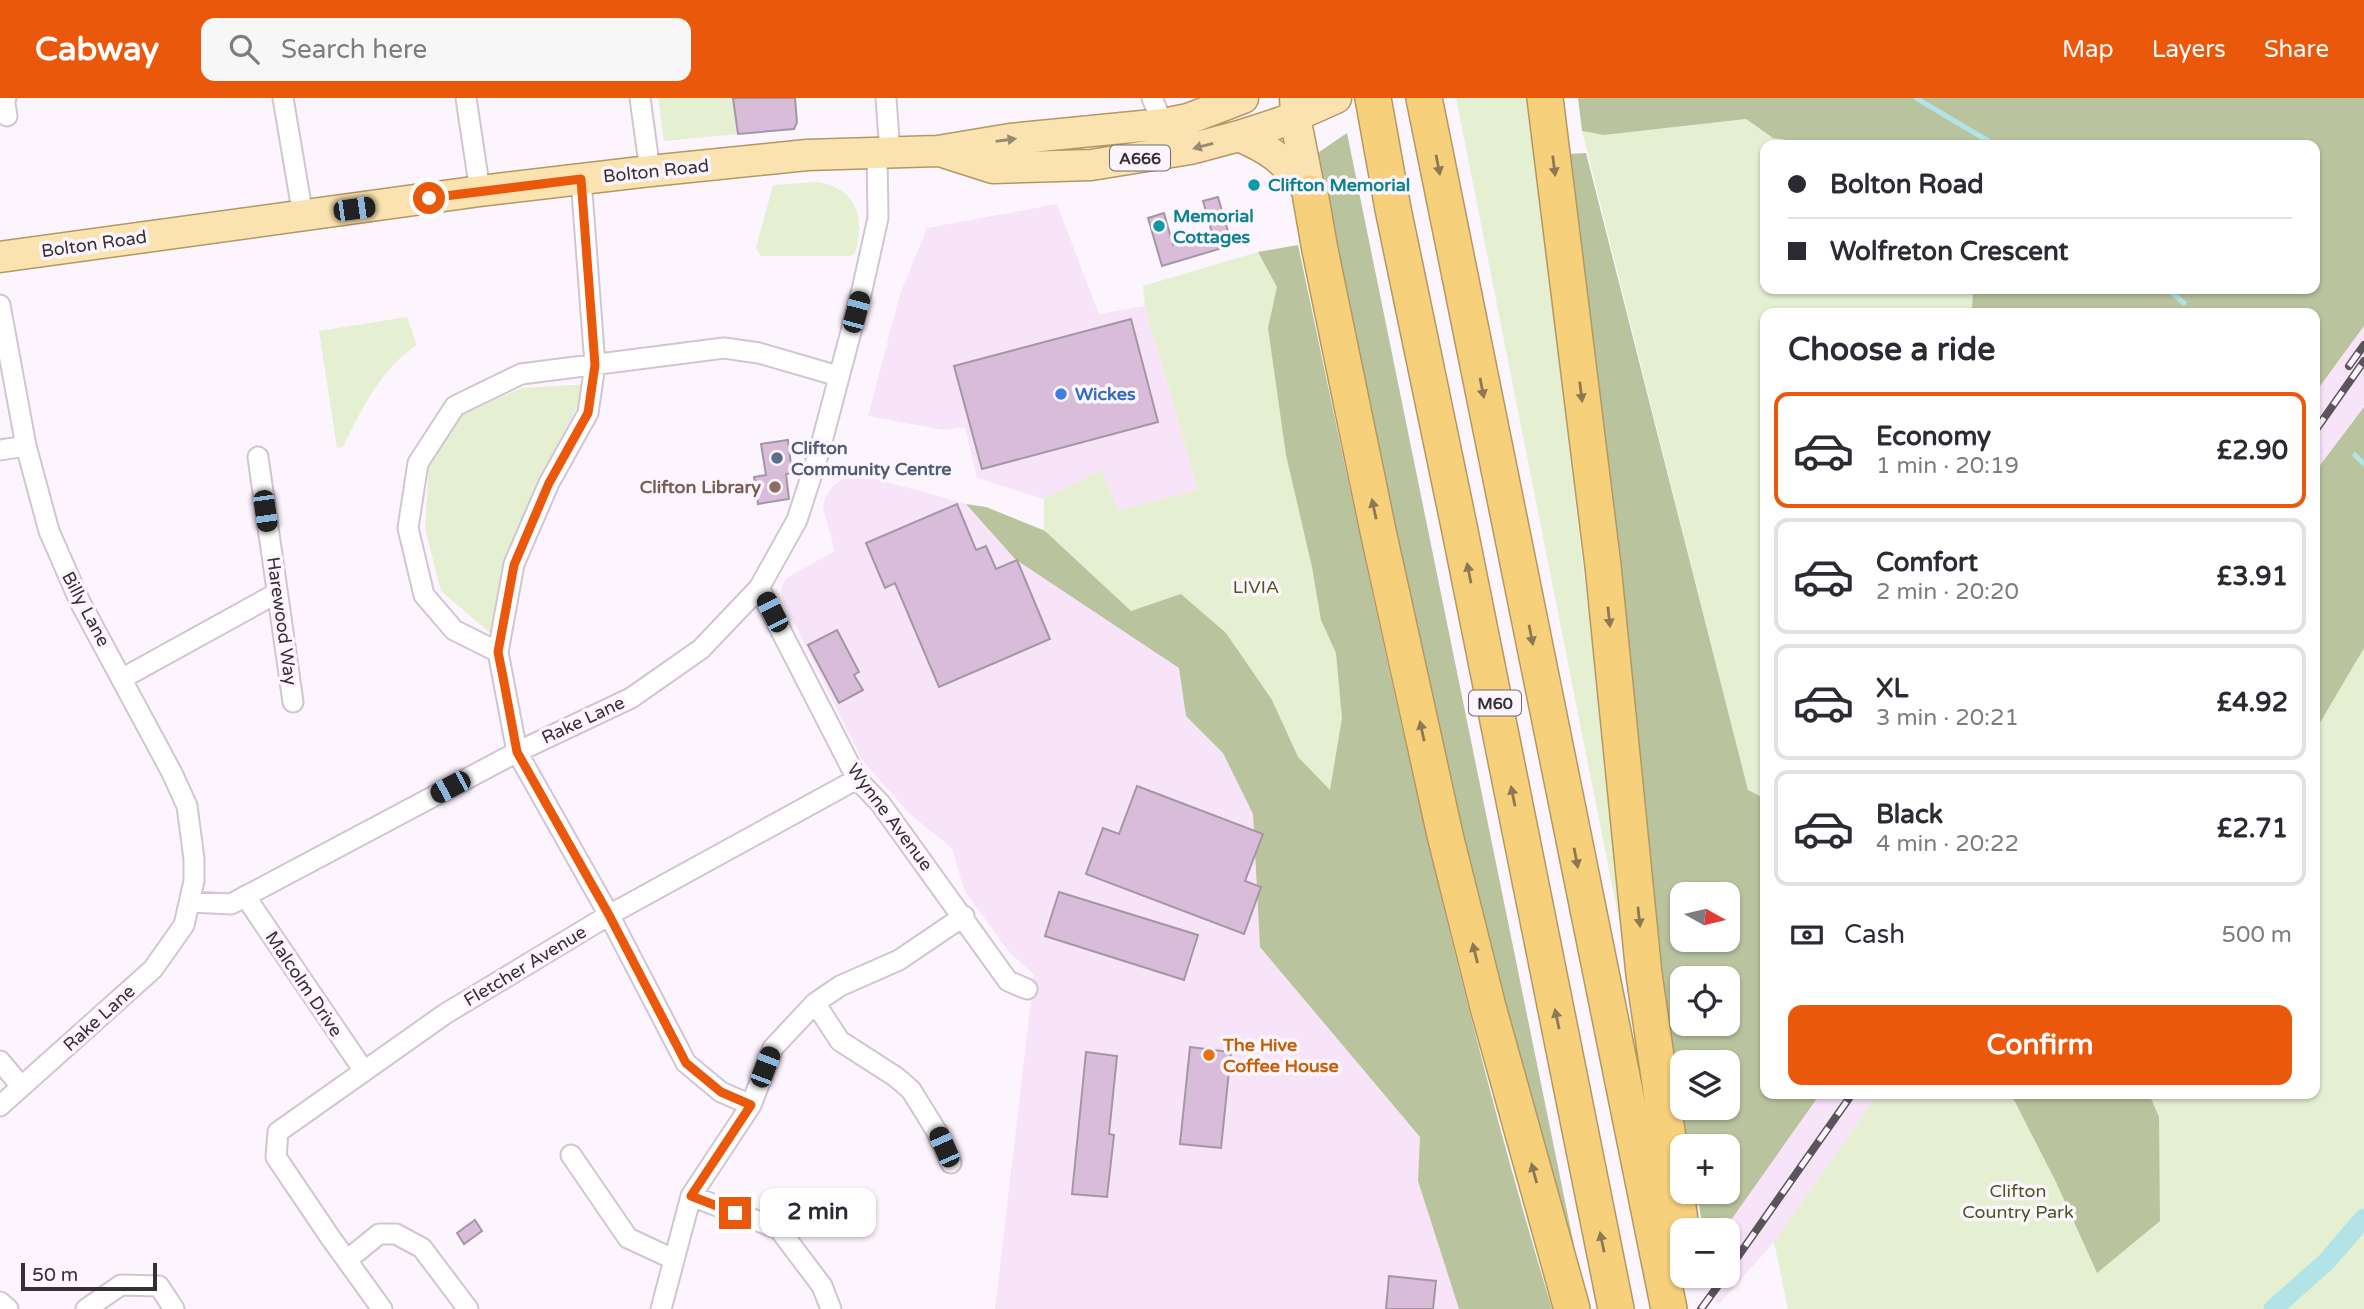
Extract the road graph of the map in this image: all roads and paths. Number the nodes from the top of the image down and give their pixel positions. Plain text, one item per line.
1 (283, 98) edge
2 (466, 98) edge
3 (640, 98) edge
4 (886, 98) edge
5 (1243, 98) edge
6 (1336, 98) edge
7 (1373, 98) edge
8 (1424, 98) edge
9 (1545, 98) edge
10 (1295, 107) edge
11 (1157, 111) edge
12 (1239, 136) junction
13 (938, 150) junction
14 (884, 152) junction
15 (650, 171) junction
16 (581, 179) junction
17 (480, 191) junction
18 (1310, 193) junction
19 (303, 216) junction
20 (0, 257) edge
21 (0, 305) edge
22 (595, 365) junction
23 (838, 376) junction
24 (26, 446) junction
25 (0, 450) edge
26 (258, 457) dead end
27 (759, 588) junction
28 (277, 593) junction
29 (498, 652) junction
30 (123, 678) junction
31 (293, 702) dead end
32 (517, 752) junction
33 (857, 779) junction
34 (244, 896) junction
35 (190, 902) junction
36 (609, 915) junction
37 (964, 916) junction
38 (1027, 989) dead end
39 (815, 1003) junction
40 (0, 1061) edge
41 (364, 1071) junction
42 (21, 1086) junction
43 (751, 1105) junction
44 (0, 1106) edge
45 (571, 1155) dead end
46 (951, 1163) dead end
47 (691, 1196) junction
48 (1670, 1245) edge
49 (673, 1259) junction
50 (346, 1260) junction
51 (1688, 1288) edge
52 (0, 1302) edge
53 (8, 1309) edge
54 (86, 1309) edge
55 (174, 1309) edge
56 (382, 1309) edge
57 (468, 1309) edge
58 (661, 1309) edge
59 (831, 1309) edge
60 (1572, 1309) edge
61 (1616, 1309) edge
62 (1669, 1309) edge
63 (1690, 1309) edge

1 - 19 street
2 - 17 street
3 - 15 street
4 - 14 street, Rake Lane
5 - 11 main road, Bolton Road / A666
6 - 10 main road, Bolton Road / A666
61 -> 7 highway, M60
8 -> 48 highway, M60
9 -> 48 highway, M60
10 - 12 main road, Bolton Road / A666
10 - 18 main road
13 -> 11 main road, Bolton Road / A666
12 -> 13 main road, Bolton Road / A666
12 - 18 main road
13 - 14 main road, Bolton Road / A666
14 - 15 main road, Bolton Road / A666
14 - 23 street, Rake Lane
15 - 16 main road, Bolton Road / A666
16 - 17 main road, Bolton Road / A666
16 - 22 street
17 - 19 main road, Bolton Road / A666
60 -> 18 highway
19 - 20 main road, Bolton Road / A666
21 - 24 street, Billy Lane
22 - 23 street
22 - 29 street
22 - 29 street
23 - 27 street, Rake Lane
24 - 25 street
24 - 30 street, Billy Lane
26 - 28 street, Harewood Way
27 - 32 street, Rake Lane
27 - 33 street, Wynne Avenue
28 - 30 street
28 - 31 street, Harewood Way
29 - 32 street
30 - 35 street, Billy Lane
32 - 34 street, Rake Lane
32 - 36 street
33 - 36 street, Fletcher Avenue
33 - 37 street, Wynne Avenue
34 - 35 street, Rake Lane
34 - 41 street, Malcolm Drive
35 - 42 street, Rake Lane
36 - 41 street, Fletcher Avenue
36 - 43 street
37 - 38 street, Wynne Avenue
37 - 39 street
39 - 43 street
39 - 46 street
40 - 42 street
41 - 50 street, Fletcher Avenue
42 - 44 street, Rake Lane
43 - 47 street
45 - 49 street
47 - 49 street
47 - 59 street
48 - 62 highway, M60
49 - 58 street
50 - 56 street
50 - 57 street
51 - 63 highway
52 - 53 street
54 - 55 street

